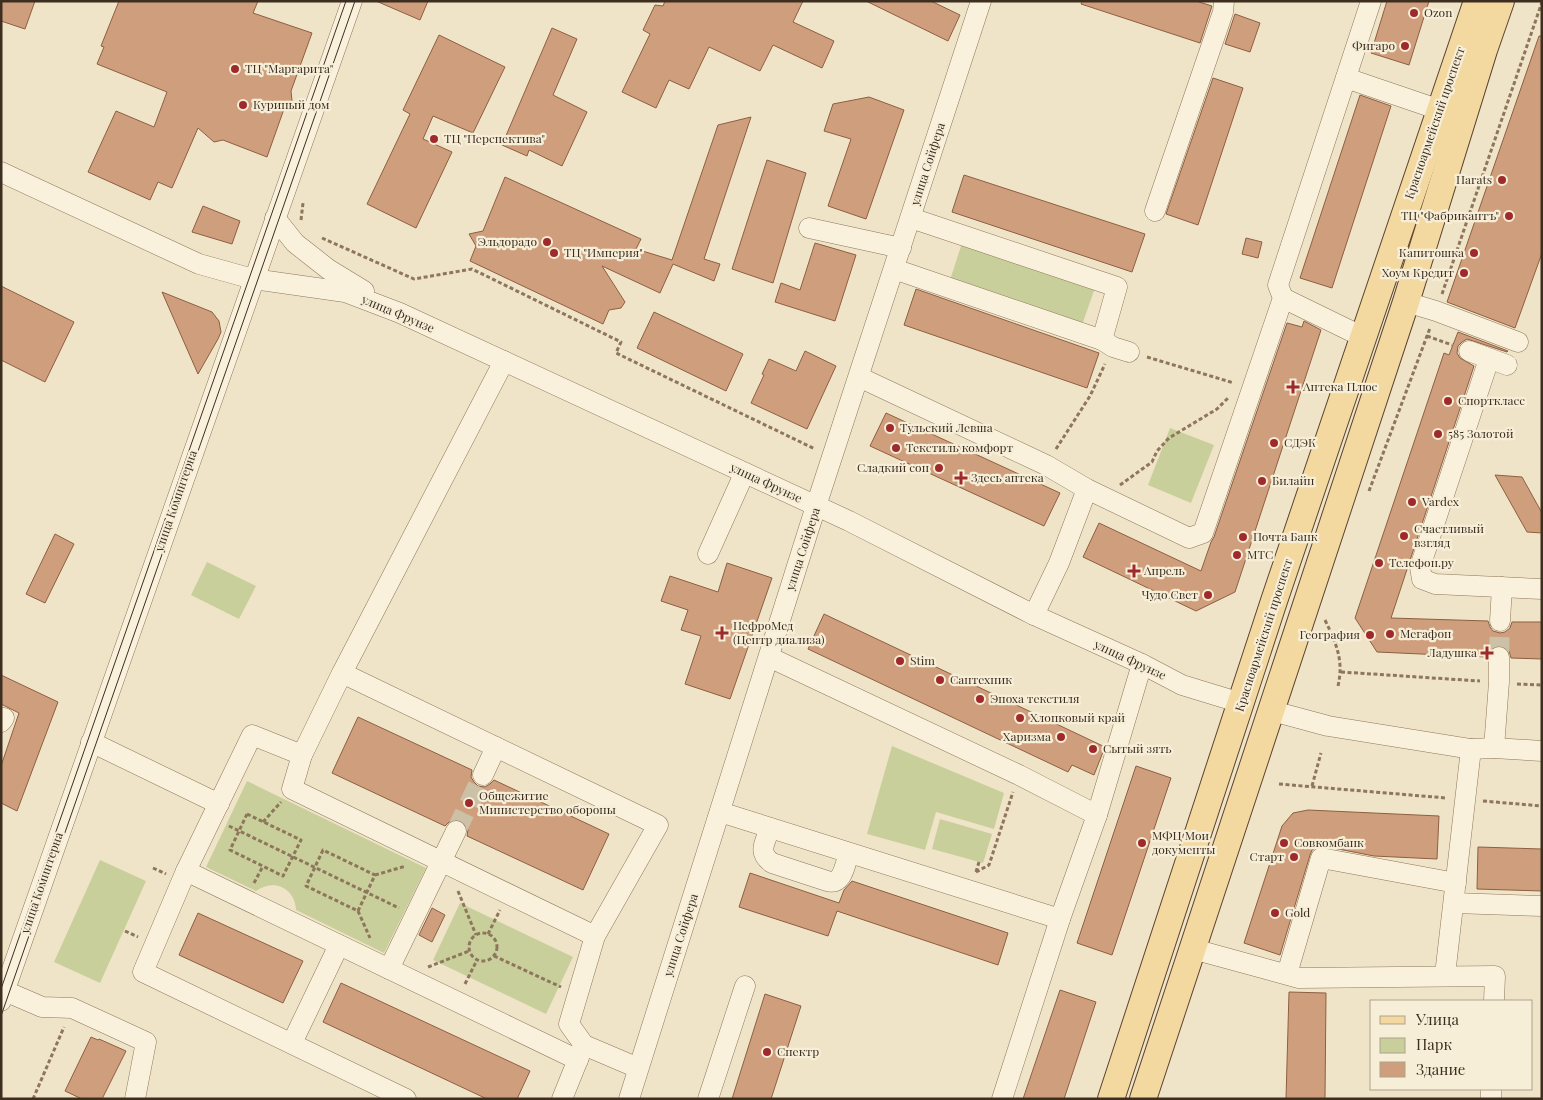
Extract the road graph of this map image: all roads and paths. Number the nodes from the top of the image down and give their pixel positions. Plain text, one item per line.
1 (352, 1) edge
2 (981, 1) edge
3 (1224, 1) edge
4 (1371, 1) edge
5 (1476, 1) edge
6 (1502, 1) edge
7 (1542, 2) edge
8 (1346, 78) junction
9 (1440, 110) junction
10 (1, 172) edge
11 (303, 202) dead end
12 (1155, 211) dead end
13 (275, 218) junction
14 (910, 218) junction
15 (300, 228) dead end
16 (809, 228) dead end
17 (317, 236) dead end
18 (900, 248) junction
19 (894, 268) junction
20 (253, 279) junction
21 (1283, 298) junction
22 (1406, 302) junction
23 (1436, 311) junction
24 (400, 312) junction
25 (1427, 336) junction
26 (1362, 337) junction
27 (1518, 342) dead end
28 (1123, 349) junction
29 (1468, 351) joint
30 (504, 361) junction
31 (859, 376) junction
32 (1250, 388) junction
33 (816, 449) dead end
34 (1046, 464) junction
35 (744, 474) junction
36 (1086, 489) junction
37 (1368, 494) dead end
38 (816, 506) junction
39 (708, 554) dead end
40 (1502, 587) junction
41 (1542, 589) edge
42 (1034, 615) junction
43 (1322, 616) dead end
44 (1500, 621) tunnel mouth
45 (769, 657) junction
46 (1498, 657) tunnel mouth
47 (1142, 664) junction
48 (1341, 672) junction
49 (342, 673) junction
50 (1499, 682) junction
51 (1542, 685) edge
52 (1338, 686) dead end
53 (1242, 703) junction
54 (1272, 711) junction
55 (91, 742) junction
56 (496, 747) junction
57 (1494, 748) junction
58 (1471, 749) junction
59 (1542, 751) edge
60 (1321, 753) dead end
61 (302, 755) junction
62 (483, 775) tunnel mouth
63 (1018, 775) junction
64 (1279, 784) dead end
65 (1312, 786) junction
66 (292, 789) junction
67 (1466, 799) junction
68 (1542, 806) edge
69 (216, 811) junction
70 (720, 812) junction
71 (1097, 815) junction
72 (262, 822) junction
73 (770, 828) junction
74 (456, 830) tunnel mouth
75 (239, 831) junction
76 (849, 853) junction
77 (292, 857) junction
78 (444, 862) junction
79 (979, 862) dead end
80 (315, 868) junction
81 (186, 872) junction
82 (976, 872) junction
83 (1456, 883) junction
84 (953, 886) junction
85 (367, 893) junction
86 (508, 893) junction
87 (1454, 903) junction
88 (1542, 906) edge
89 (415, 916) junction
90 (1060, 919) junction
91 (476, 934) junction
92 (488, 934) junction
93 (595, 936) junction
94 (339, 945) junction
95 (1193, 950) junction
96 (469, 951) junction
97 (494, 956) junction
98 (477, 960) junction
99 (397, 973) junction
100 (1287, 974) junction
101 (1445, 976) junction
102 (745, 986) dead end
103 (578, 995) junction
104 (3, 996) edge
105 (1494, 1000) edge
106 (457, 1002) junction
107 (72, 1008) junction
108 (292, 1043) junction
109 (581, 1053) junction
110 (638, 1068) junction
111 (33, 1099) edge
112 (134, 1099) edge
113 (406, 1099) edge
114 (562, 1099) edge
115 (629, 1099) edge
116 (708, 1099) edge
117 (1002, 1099) edge
118 (1111, 1099) edge
119 (1143, 1099) edge

1 - 13 street, улица Коминтерна
2 - 14 street, улица Сойфера
3 - 12 street
4 - 8 street
5 - 9 main road, Красноармейский проспект
6 - 22 main road, Красноармейский проспект
7 - 23 path
8 - 9 street
8 - 21 street
9 - 26 main road, Красноармейский проспект
10 - 20 street, улица Фрунзе
11 - 15 path
13 - 20 street, улица Коминтерна
13 - 24 street
14 - 18 street, улица Сойфера
14 - 28 street
16 - 18 street
17 - 33 path
18 - 19 street, улица Сойфера
19 - 28 street
19 - 31 street, улица Сойфера
20 - 24 street, улица Фрунзе
20 - 55 street, улица Коминтерна
21 - 26 street
21 - 32 street
22 - 23 street
22 - 54 main road, Красноармейский проспект
23 - 25 path
23 - 27 street
24 - 30 street, улица Фрунзе
25 - 29 path
25 - 37 path
26 - 53 main road, Красноармейский проспект
28 - 32 path
28 - 34 path
29 - 40 street
30 - 35 street, улица Фрунзе
30 - 49 street
31 - 34 street
31 - 38 street, улица Сойфера
32 - 36 path
32 - 36 street
34 - 36 street
35 - 38 street, улица Фрунзе
35 - 39 street
36 - 42 street
38 - 42 street, улица Фрунзе
38 - 45 street, улица Сойфера
40 - 41 street
40 - 44 street
42 - 47 street, улица Фрунзе
43 - 48 path
45 - 63 street
45 - 70 street, улица Сойфера
46 - 50 street
47 - 53 street, улица Фрунзе
47 - 71 street
48 - 50 path
48 - 52 path
49 - 56 street
49 - 61 street
50 - 51 path
50 - 57 street
53 - 54 main road, улица Фрунзе
53 - 118 main road, Красноармейский проспект
54 - 58 street, улица Фрунзе
54 - 95 main road, Красноармейский проспект
55 - 69 street
55 - 104 street, улица Коминтерна
56 - 62 street
56 - 93 street
57 - 58 street, улица Фрунзе
57 - 59 street, улица Фрунзе
58 - 67 street
60 - 65 path
61 - 66 street
61 - 69 street
63 - 71 street
63 - 82 path
64 - 65 path
65 - 67 path
66 - 72 path
66 - 78 street
67 - 68 path
67 - 83 street
69 - 75 path
69 - 81 street
70 - 73 street
70 - 110 street, улица Сойфера
71 - 90 street
72 - 75 path
72 - 77 path
73 - 76 street
73 - 76 street
74 - 78 street
75 - 77 path
75 - 77 path
76 - 84 street
77 - 80 path
78 - 86 street
78 - 89 street
78 - 91 path
79 - 82 path
80 - 85 path
80 - 85 path
80 - 85 path
81 - 94 street
81 - 108 street
82 - 84 path
83 - 87 street
83 - 100 street
84 - 90 street
85 - 89 path
86 - 92 path
86 - 93 street
87 - 88 street
87 - 101 street
89 - 99 street
90 - 117 street
91 - 92 path
91 - 96 path
92 - 97 path
93 - 103 street
94 - 99 street
94 - 108 street
95 - 100 street
95 - 119 main road, Красноармейский проспект
96 - 98 path
96 - 99 path
97 - 98 path
97 - 103 path
98 - 106 path
99 - 106 street
100 - 101 street
101 - 105 street
102 - 116 street
103 - 109 street
104 - 107 street
106 - 109 street
107 - 111 path
107 - 112 street
108 - 113 street
109 - 110 street
109 - 114 street
110 - 115 street, улица Сойфера

